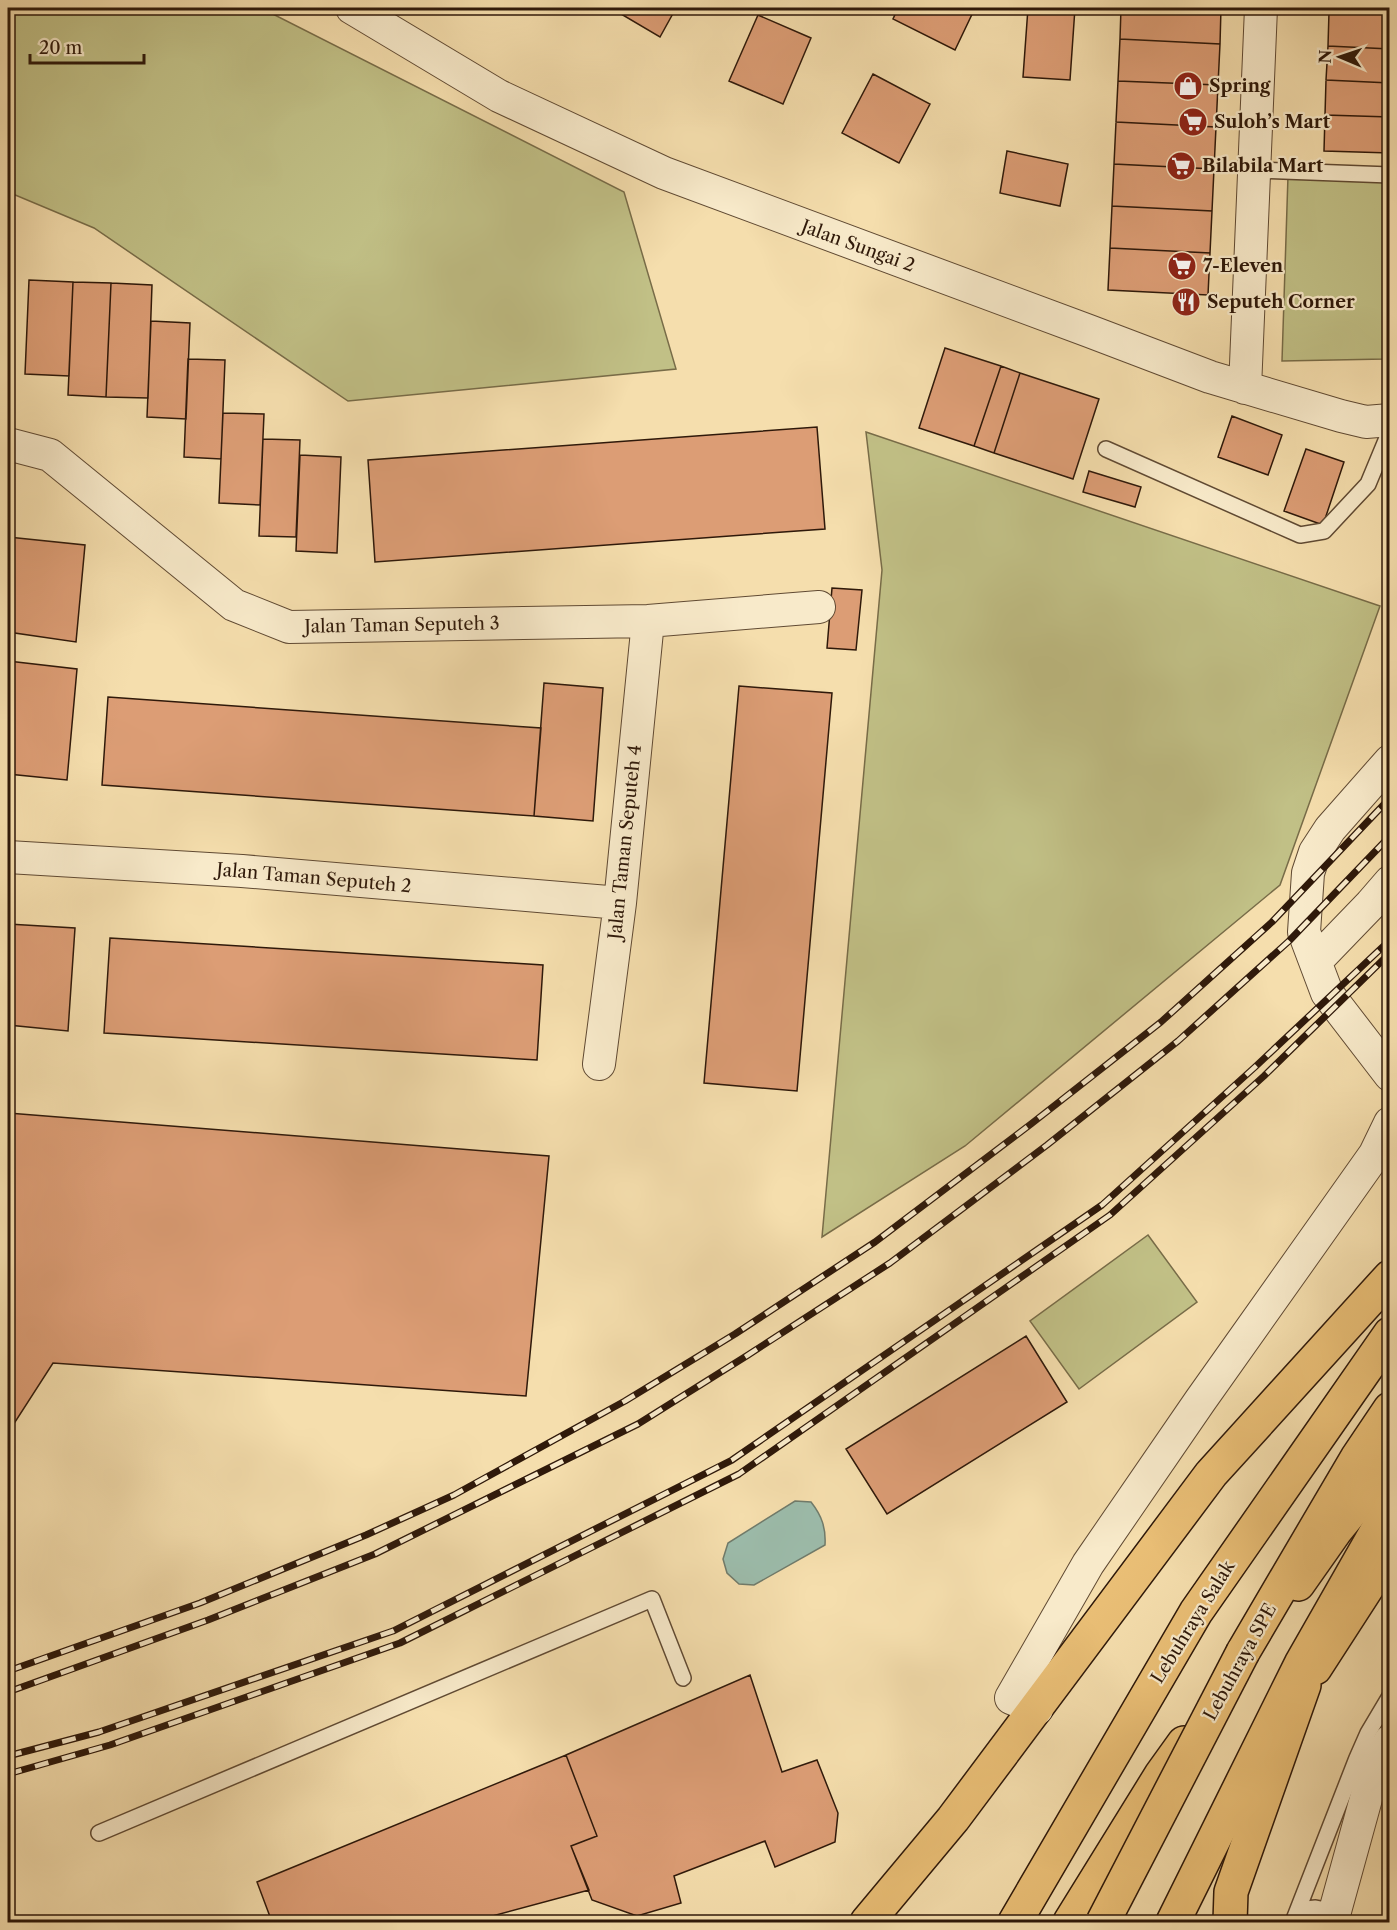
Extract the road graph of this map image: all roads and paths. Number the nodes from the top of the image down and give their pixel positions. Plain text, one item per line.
1 (352, 8) edge
2 (1261, 8) edge
3 (1255, 170) junction
4 (1389, 175) edge
5 (1245, 388) junction
6 (1389, 420) edge
7 (1389, 431) edge
8 (8, 444) edge
9 (1106, 449) dead end
10 (819, 607) dead end
11 (648, 621) junction
12 (1389, 761) edge
13 (8, 857) edge
14 (1389, 882) edge
15 (620, 903) junction
16 (1316, 961) junction
17 (599, 1064) dead end
18 (1389, 1075) edge
19 (1389, 1123) edge
20 (1389, 1277) edge
21 (1389, 1334) edge
22 (1389, 1409) edge
23 (1389, 1464) edge
24 (1389, 1508) edge
25 (1389, 1552) edge
26 (683, 1678) dead end
27 (1304, 1685) junction
28 (1389, 1696) edge
29 (1037, 1709) junction
30 (1378, 1759) edge
31 (99, 1833) dead end
32 (1294, 1919) edge
33 (1333, 1920) edge
34 (867, 1923) edge
35 (1015, 1923) edge
36 (1070, 1923) edge
37 (1103, 1923) edge
38 (1175, 1923) edge
39 (1230, 1923) edge

1 - 5 street, Jalan Sungai 2
2 - 3 street
3 - 4 lane
3 - 5 street
5 - 6 street, Jalan Sungai 2
7 - 9 lane
8 - 11 street, Jalan Taman Seputeh 3
10 - 11 street, Jalan Taman Seputeh 3
11 - 15 street, Jalan Taman Seputeh 4
12 - 16 street
13 - 15 street, Jalan Taman Seputeh 2
14 - 16 street
15 - 17 street, Jalan Taman Seputeh 4
16 - 18 street
19 - 29 street
20 - 29 highway
21 - 35 highway, Lebuhraya Salak
22 - 37 highway, Lebuhraya SPE, bridge
23 - 36 highway
24 - 38 highway
25 - 27 highway
26 - 31 lane
27 - 38 highway
27 - 39 highway
28 - 30 lane
29 - 34 highway
30 - 32 lane
30 - 33 street
32 - 33 lane

